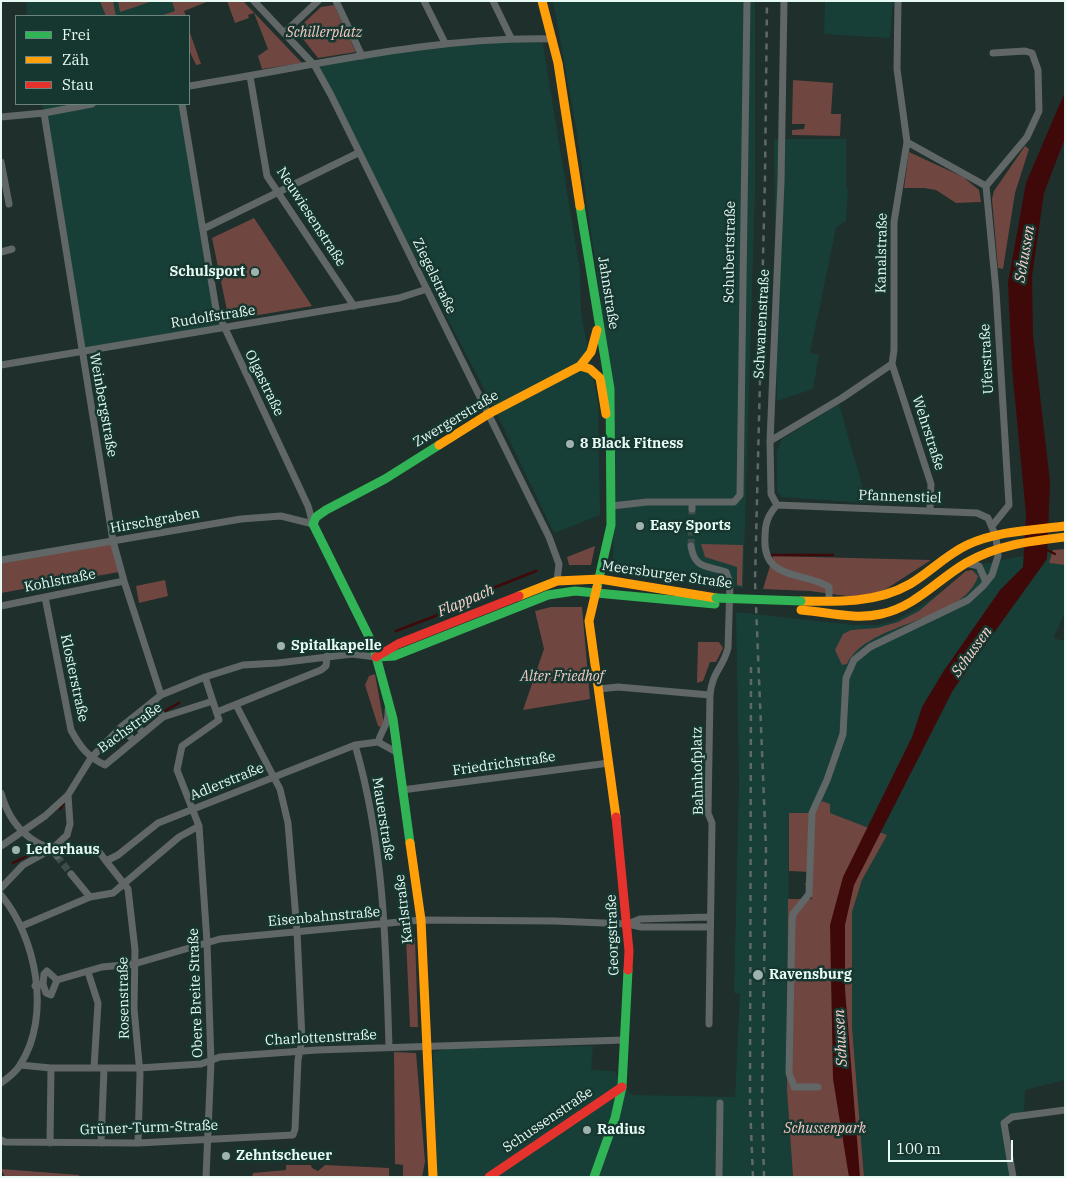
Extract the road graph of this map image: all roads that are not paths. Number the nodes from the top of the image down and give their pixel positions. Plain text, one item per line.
1 (254, 1) edge
2 (318, 1) edge
3 (336, 1) edge
4 (424, 1) edge
5 (493, 1) edge
6 (542, 1) edge
7 (747, 1) edge
8 (784, 1) edge
9 (898, 1) edge
10 (285, 32) junction
11 (511, 38) junction
12 (553, 39) junction
13 (445, 43) junction
14 (993, 53) dead end
15 (362, 56) junction
16 (315, 66) junction
17 (250, 76) junction
18 (190, 86) edge
19 (87, 105) edge
20 (182, 105) edge
21 (44, 113) junction
22 (1, 117) edge
23 (908, 142) junction
24 (358, 152) junction
25 (1, 162) edge
26 (986, 186) junction
27 (278, 193) junction
28 (9, 204) dead end
29 (203, 229) junction
30 (12, 249) dead end
31 (1, 252) edge
32 (427, 289) junction
33 (354, 306) junction
34 (598, 325) junction
35 (223, 328) junction
36 (81, 351) junction
37 (892, 364) junction
38 (1, 365) edge
39 (580, 366) junction
40 (490, 413) junction
41 (611, 427) junction
42 (770, 441) junction
43 (777, 505) junction
44 (612, 506) junction
45 (930, 511) junction
46 (313, 524) junction
47 (992, 526) junction
48 (1062, 527) edge
49 (996, 537) junction
50 (1063, 537) edge
51 (113, 541) junction
52 (692, 546) tunnel mouth
53 (998, 548) junction
54 (1, 560) edge
55 (965, 563) junction
56 (600, 579) junction
57 (557, 581) junction
58 (124, 582) junction
59 (986, 582) junction
60 (597, 592) junction
61 (45, 597) junction
62 (716, 601) junction
63 (829, 602) junction
64 (801, 605) junction
65 (1, 606) edge
66 (328, 656) junction
67 (376, 657) junction
68 (205, 677) junction
69 (599, 689) junction
70 (387, 693) junction
71 (161, 695) junction
72 (710, 696) junction
73 (154, 700) junction
74 (213, 701) junction
75 (236, 705) junction
76 (217, 712) junction
77 (162, 714) junction
78 (132, 718) junction
79 (122, 727) junction
80 (140, 729) junction
81 (130, 737) junction
82 (378, 742) junction
83 (355, 745) junction
84 (398, 753) junction
85 (91, 758) junction
86 (609, 763) junction
87 (274, 776) junction
88 (402, 790) junction
89 (1, 794) edge
90 (68, 795) junction
91 (193, 809) junction
92 (199, 826) junction
93 (22, 833) junction
94 (1, 846) edge
95 (52, 849) junction
96 (100, 853) dead end
97 (57, 856) tunnel mouth
98 (106, 861) junction
99 (71, 874) tunnel mouth
100 (125, 884) junction
101 (1, 888) edge
102 (1, 895) edge
103 (90, 897) junction
104 (709, 917) junction
105 (421, 920) junction
106 (386, 924) junction
107 (628, 924) junction
108 (22, 926) junction
109 (709, 927) junction
110 (297, 931) junction
111 (207, 942) junction
112 (134, 964) junction
113 (88, 972) junction
114 (56, 980) junction
115 (43, 984) junction
116 (35, 986) junction
117 (708, 1024) dead end
118 (624, 1040) junction
119 (426, 1046) junction
120 (389, 1047) junction
121 (299, 1052) junction
122 (211, 1062) junction
123 (20, 1065) junction
124 (51, 1068) junction
125 (94, 1068) junction
126 (104, 1068) junction
127 (139, 1068) junction
128 (1, 1083) edge
129 (622, 1087) junction
130 (818, 1087) dead end
131 (720, 1103) dead end
132 (1065, 1110) edge
133 (208, 1140) junction
134 (3, 1141) edge
135 (50, 1143) junction
136 (101, 1143) junction
137 (138, 1143) junction
138 (430, 1161) junction
139 (206, 1177) edge
140 (428, 1177) edge
141 (432, 1177) edge
142 (489, 1177) edge
143 (594, 1177) edge
144 (719, 1177) edge
145 (1013, 1177) edge

1 - 10 street, Ziegelstraße
2 - 10 street
3 - 15 street
4 - 13 street
5 - 11 street
6 - 12 main road, Jahnstraße
7 - 44 street, Schubertstraße
8 - 42 street, Schwanenstraße
9 - 23 street, Kanalstraße
10 - 16 street, Ziegelstraße
11 - 12 street
11 - 13 street
12 - 34 main road, Jahnstraße
13 - 15 street
14 - 26 street
15 - 16 street
16 - 17 street
16 - 24 street, Ziegelstraße
17 - 18 street
17 - 27 street, Neuwiesenstraße
19 - 21 street
20 - 29 street, Olgastraße
21 - 22 street
21 - 36 street, Weinbergstraße
23 - 26 street
23 - 37 street, Kanalstraße
24 - 27 street
24 - 32 street, Ziegelstraße
25 - 28 street
26 - 47 street, Uferstraße
27 - 29 street
27 - 33 street, Neuwiesenstraße
29 - 35 street, Olgastraße
30 - 31 street
32 - 33 street, Rudolfstraße
32 - 40 street, Ziegelstraße
33 - 35 street, Rudolfstraße
34 - 39 main road
34 - 41 main road, Jahnstraße
35 - 36 street, Rudolfstraße
35 - 46 street, Olgastraße
36 - 38 street, Rudolfstraße
36 - 51 street, Weinbergstraße
37 - 42 street
37 - 45 street, Wehrstraße
39 - 40 main road, Zwergerstraße
39 - 41 main road
40 - 46 main road, Zwergerstraße
40 - 57 street, Ziegelstraße
41 - 44 main road, Jahnstraße
42 - 43 street, Schwanenstraße
43 - 45 street, Pfannenstiel
43 - 63 street
44 - 56 main road, Jahnstraße
45 - 47 street, Pfannenstiel
46 - 51 street, Hirschgraben
46 - 67 main road, Olgastraße
47 - 49 street
48 - 49 main road, Meersburger Straße
49 - 53 street
49 - 63 main road, Meersburger Straße
50 - 53 main road, Meersburger Straße
51 - 54 street, Hirschgraben
51 - 58 street, Weinbergstraße
52 - 72 street, Bahnhofplatz
53 - 55 main road, Meersburger Straße
53 - 59 street
55 - 59 street
55 - 64 main road, Meersburger Straße
56 - 57 main road, Meersburger Straße
56 - 60 main road, Jahnstraße
56 - 62 main road, Meersburger Straße
57 - 67 main road, Meersburger Straße
58 - 61 street, Kohlstraße
58 - 71 street, Weinbergstraße
59 - 130 street
60 - 62 main road, Meersburger Straße
60 - 67 main road, Meersburger Straße
60 - 69 main road, Georgstraße
61 - 65 street, Kohlstraße
61 - 85 street, Klosterstraße
62 - 64 main road, Meersburger Straße, bridge
63 - 64 main road, Meersburger Straße
66 - 67 street, Bachstraße
66 - 68 street, Bachstraße
66 - 75 street
67 - 70 main road, Karlstraße
68 - 71 street, Bachstraße
68 - 74 street
69 - 72 street
69 - 86 main road, Georgstraße
70 - 82 street
70 - 84 main road, Karlstraße
71 - 73 street, Bachstraße
72 - 104 street, Bahnhofplatz
73 - 77 street
73 - 78 street, Bachstraße
74 - 76 street
74 - 77 street, Bachstraße
75 - 76 street
75 - 87 street
76 - 91 street, Obere Breite Straße
77 - 80 street, Bachstraße
78 - 79 street, Bachstraße
78 - 80 street
79 - 81 street
79 - 85 street, Bachstraße
80 - 81 street, Bachstraße
81 - 85 street, Bachstraße
82 - 83 street, Adlerstraße
82 - 84 street
83 - 87 street, Adlerstraße
83 - 106 street, Mauerstraße
84 - 88 main road, Karlstraße
85 - 90 street, Bachstraße
86 - 88 street, Friedrichstraße
86 - 107 main road, Georgstraße
87 - 91 street, Adlerstraße
87 - 110 street
88 - 105 main road, Karlstraße
89 - 93 street
90 - 93 street, Bachstraße
90 - 95 street
91 - 92 street, Obere Breite Straße
91 - 98 street, Adlerstraße
92 - 100 street
92 - 111 street, Obere Breite Straße
93 - 94 street, Bachstraße
93 - 95 street
95 - 97 street
95 - 101 street
96 - 98 street
98 - 100 street, Rosenstraße
99 - 103 street
100 - 103 street
100 - 112 street, Rosenstraße
102 - 108 street
103 - 108 street
104 - 107 street, Eisenbahnstraße
104 - 109 street, Bahnhofplatz
105 - 106 street, Eisenbahnstraße
105 - 107 street, Eisenbahnstraße
105 - 119 main road, Karlstraße
106 - 110 street, Eisenbahnstraße
106 - 120 street, Mauerstraße
107 - 109 street, Eisenbahnstraße
107 - 118 main road, Georgstraße
108 - 116 street
109 - 117 street, Bahnhofplatz
110 - 111 street, Eisenbahnstraße
110 - 121 street
111 - 112 street, Eisenbahnstraße
111 - 122 street, Obere Breite Straße
112 - 113 street, Eisenbahnstraße
112 - 127 street, Rosenstraße
113 - 114 street, Eisenbahnstraße
113 - 125 street
114 - 115 street, Eisenbahnstraße
114 - 115 street, Eisenbahnstraße
115 - 116 street, Eisenbahnstraße
116 - 123 street
118 - 119 street, Charlottenstraße
118 - 129 main road, Georgstraße
119 - 120 street, Charlottenstraße
119 - 138 main road, Karlstraße
120 - 121 street, Charlottenstraße
121 - 122 street, Charlottenstraße
121 - 133 street, Grüner-Turm-Straße
122 - 127 street, Charlottenstraße
122 - 133 street, Obere Breite Straße
123 - 124 street, Charlottenstraße
123 - 128 street
124 - 125 street, Charlottenstraße
124 - 135 street
125 - 126 street, Charlottenstraße
126 - 127 street, Charlottenstraße
126 - 136 street
127 - 137 street, Rosenstraße
129 - 142 main road, Schussenstraße
129 - 143 main road, Georgstraße
131 - 144 street
132 - 145 street
133 - 137 street, Grüner-Turm-Straße
133 - 139 street, Obere Breite Straße
134 - 135 street, Grüner-Turm-Straße
135 - 136 street, Grüner-Turm-Straße
136 - 137 street, Grüner-Turm-Straße
138 - 140 main road, Karlstraße
138 - 141 main road, Karlstraße

